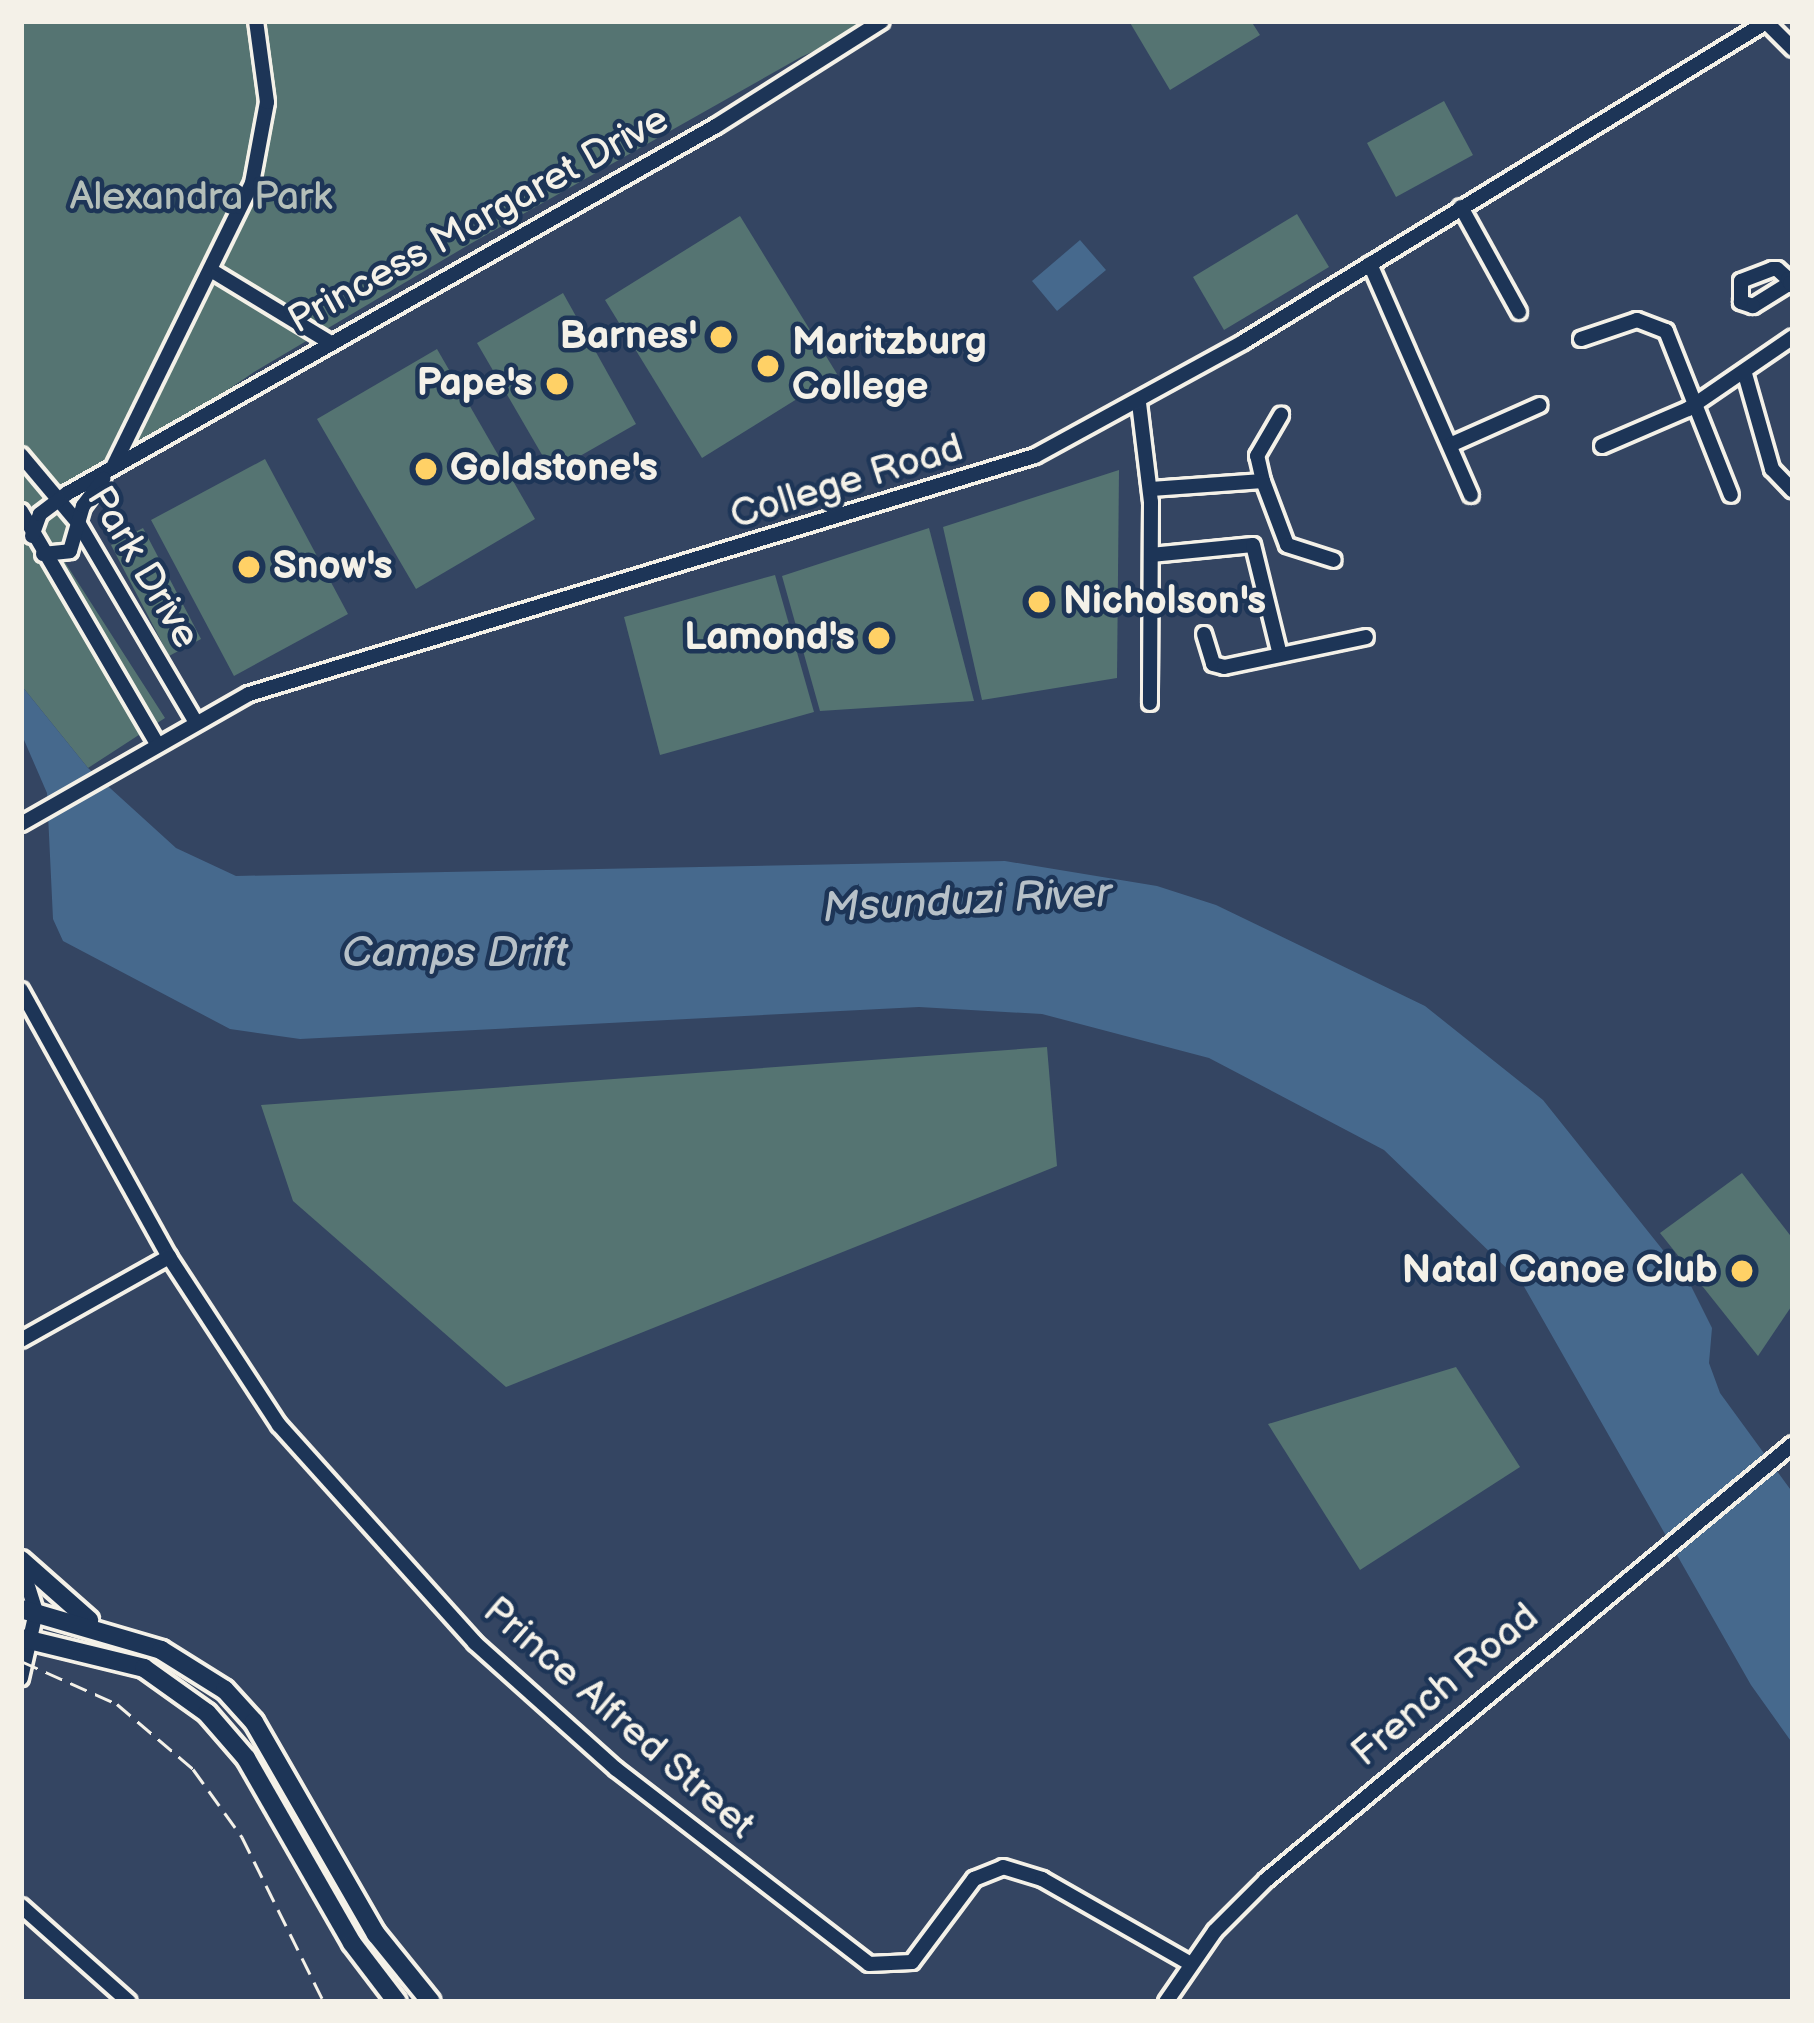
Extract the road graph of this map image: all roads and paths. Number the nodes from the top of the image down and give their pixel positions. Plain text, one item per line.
1 (256, 21) edge
2 (882, 21) edge
3 (1767, 21) edge
4 (1793, 49) edge
5 (1461, 207) junction
6 (1370, 264) junction
7 (214, 272) junction
8 (1519, 312) dead end
9 (1793, 337) edge
10 (1581, 339) dead end
11 (331, 343) junction
12 (1745, 374) junction
13 (1139, 403) junction
14 (1696, 404) junction
15 (1540, 405) dead end
16 (1280, 415) dead end
17 (1450, 445) junction
18 (1602, 446) dead end
19 (21, 455) edge
20 (109, 473) junction
21 (1263, 481) junction
22 (1151, 489) junction
23 (1793, 491) edge
24 (1731, 494) dead end
25 (1472, 495) dead end
26 (62, 498) junction
27 (21, 511) edge
28 (79, 524) junction
29 (32, 536) junction
30 (43, 554) junction
31 (1150, 555) junction
32 (1334, 560) dead end
33 (1204, 634) dead end
34 (1366, 637) dead end
35 (1280, 656) junction
36 (1150, 703) dead end
37 (196, 723) junction
38 (158, 745) junction
39 (21, 824) edge
40 (21, 990) edge
41 (169, 1257) junction
42 (21, 1340) edge
43 (1793, 1444) edge
44 (22, 1566) edge
45 (29, 1611) edge
46 (101, 1629) junction
47 (27, 1639) edge
48 (21, 1678) edge
49 (21, 1906) edge
50 (1189, 1963) junction
51 (129, 2002) edge
52 (397, 2002) edge
53 (431, 2002) edge
54 (1166, 2002) edge

1 - 7 street
2 - 11 street, Princess Margaret Drive
3 - 4 street
3 - 5 street, College Road
5 - 6 street, College Road
5 - 8 street
6 - 13 street, College Road
6 - 17 street
7 - 11 street
7 - 20 street
9 - 12 street
10 - 14 street
11 - 20 street, Princess Margaret Drive
12 - 14 street
12 - 23 street
13 - 22 street
13 - 37 street, College Road
14 - 18 street
14 - 24 street
15 - 17 street
16 - 21 street
17 - 25 street
19 - 26 street, Park Drive
20 - 26 street, Princess Margaret Drive
20 - 28 street
21 - 22 street
21 - 32 street
22 - 31 street
26 - 28 street, Park Drive
26 - 29 street
27 - 29 street, Park Drive
28 - 30 street
28 - 37 street, Park Drive
29 - 30 street, Park Drive
30 - 38 street, Park Drive
31 - 35 street
31 - 36 street
33 - 35 street
34 - 35 street
37 - 38 street, College Road
38 - 39 street, College Road
40 - 41 street, Prince Alfred Street
41 - 42 street
41 - 50 street, Prince Alfred Street
43 - 50 street, French Road
44 - 45 street
44 - 46 main road
45 - 46 main road
45 - 47 street
46 - 53 main road
47 - 48 street
47 - 52 main road
49 - 51 street
50 - 54 street, French Road

